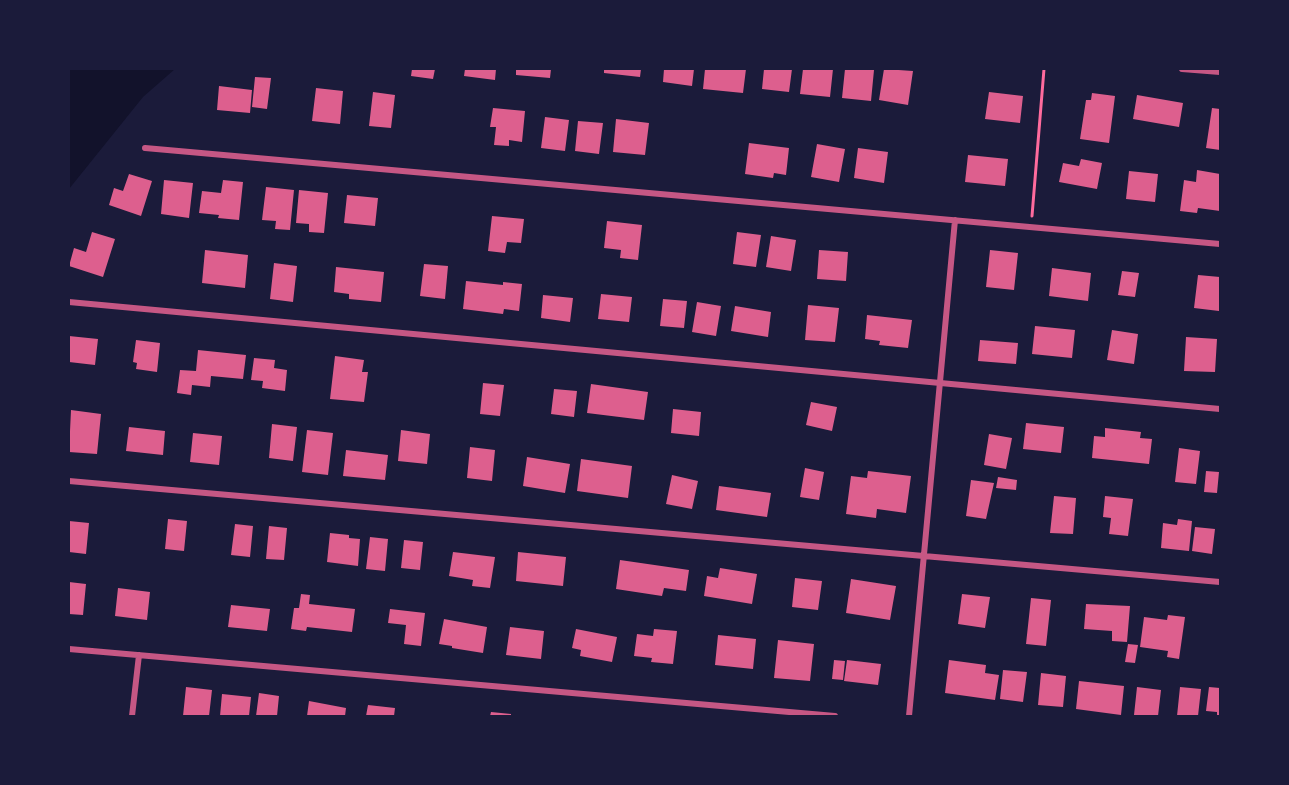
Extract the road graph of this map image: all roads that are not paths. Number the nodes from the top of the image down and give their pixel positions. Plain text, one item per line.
1 (1182, 69) edge
2 (1220, 72) edge
3 (146, 148) dead end
4 (955, 220) junction
5 (1220, 243) edge
6 (69, 302) edge
7 (940, 383) junction
8 (1220, 409) edge
9 (69, 481) edge
10 (924, 556) junction
11 (1220, 582) edge
12 (69, 649) edge
13 (139, 655) junction
14 (132, 716) edge
15 (835, 716) edge
16 (909, 716) edge

1 - 2 street
3 - 4 street
4 - 5 street
4 - 7 street
6 - 7 street
7 - 8 street
7 - 10 street
9 - 10 street
10 - 11 street
10 - 16 street
12 - 13 street
13 - 14 street
13 - 15 street

